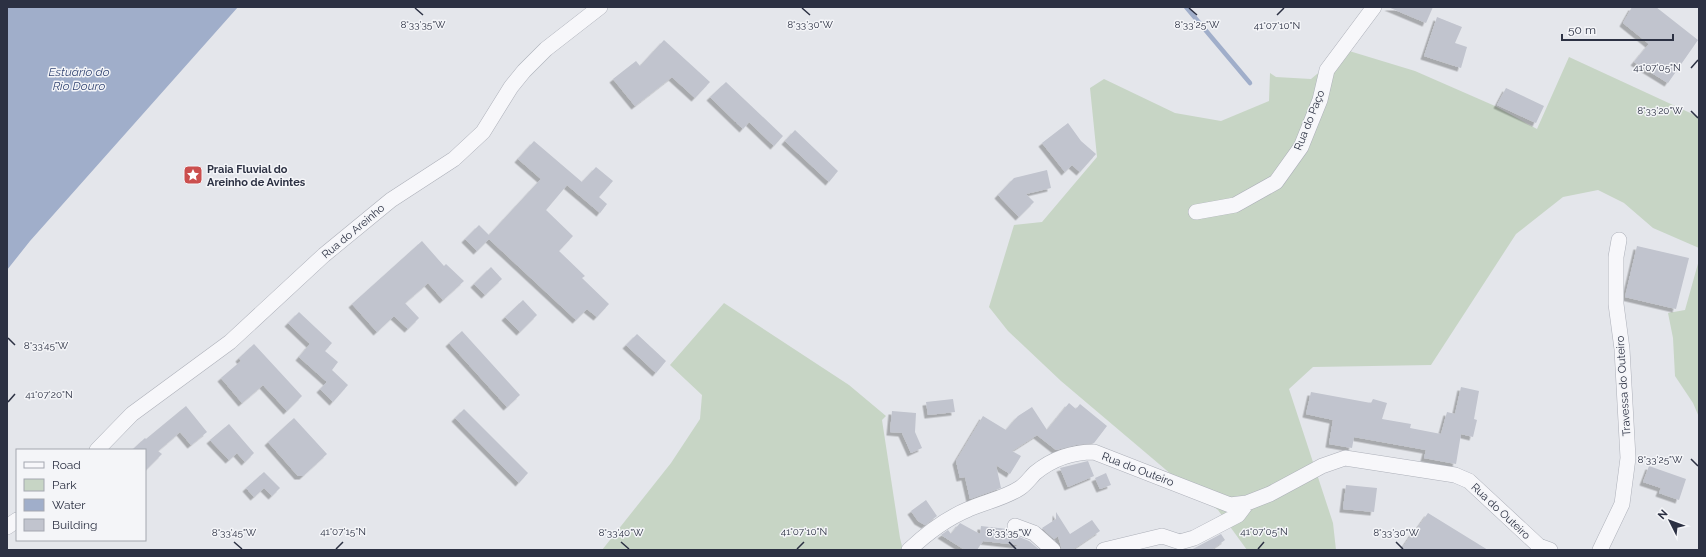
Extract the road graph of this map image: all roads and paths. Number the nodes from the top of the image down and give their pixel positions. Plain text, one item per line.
1 (600, 7) edge
2 (1374, 7) edge
3 (1196, 212) dead end
4 (1619, 240) dead end
5 (98, 449) edge
6 (1247, 503) junction
7 (16, 521) edge
8 (1015, 526) dead end
9 (7, 527) edge
10 (1531, 544) edge
11 (909, 550) edge
12 (1053, 550) edge
13 (1104, 550) edge
14 (1550, 550) edge
15 (1600, 550) edge

1 - 5 street, Rua do Areinho
2 - 3 street, Rua do Paço
4 - 15 street, Travessa do Outeiro
6 - 10 street, Rua do Outeiro
6 - 11 street, Rua do Outeiro
6 - 13 street, Rua do Outeiro
7 - 9 street
8 - 12 street
10 - 14 street, Rua do Outeiro

